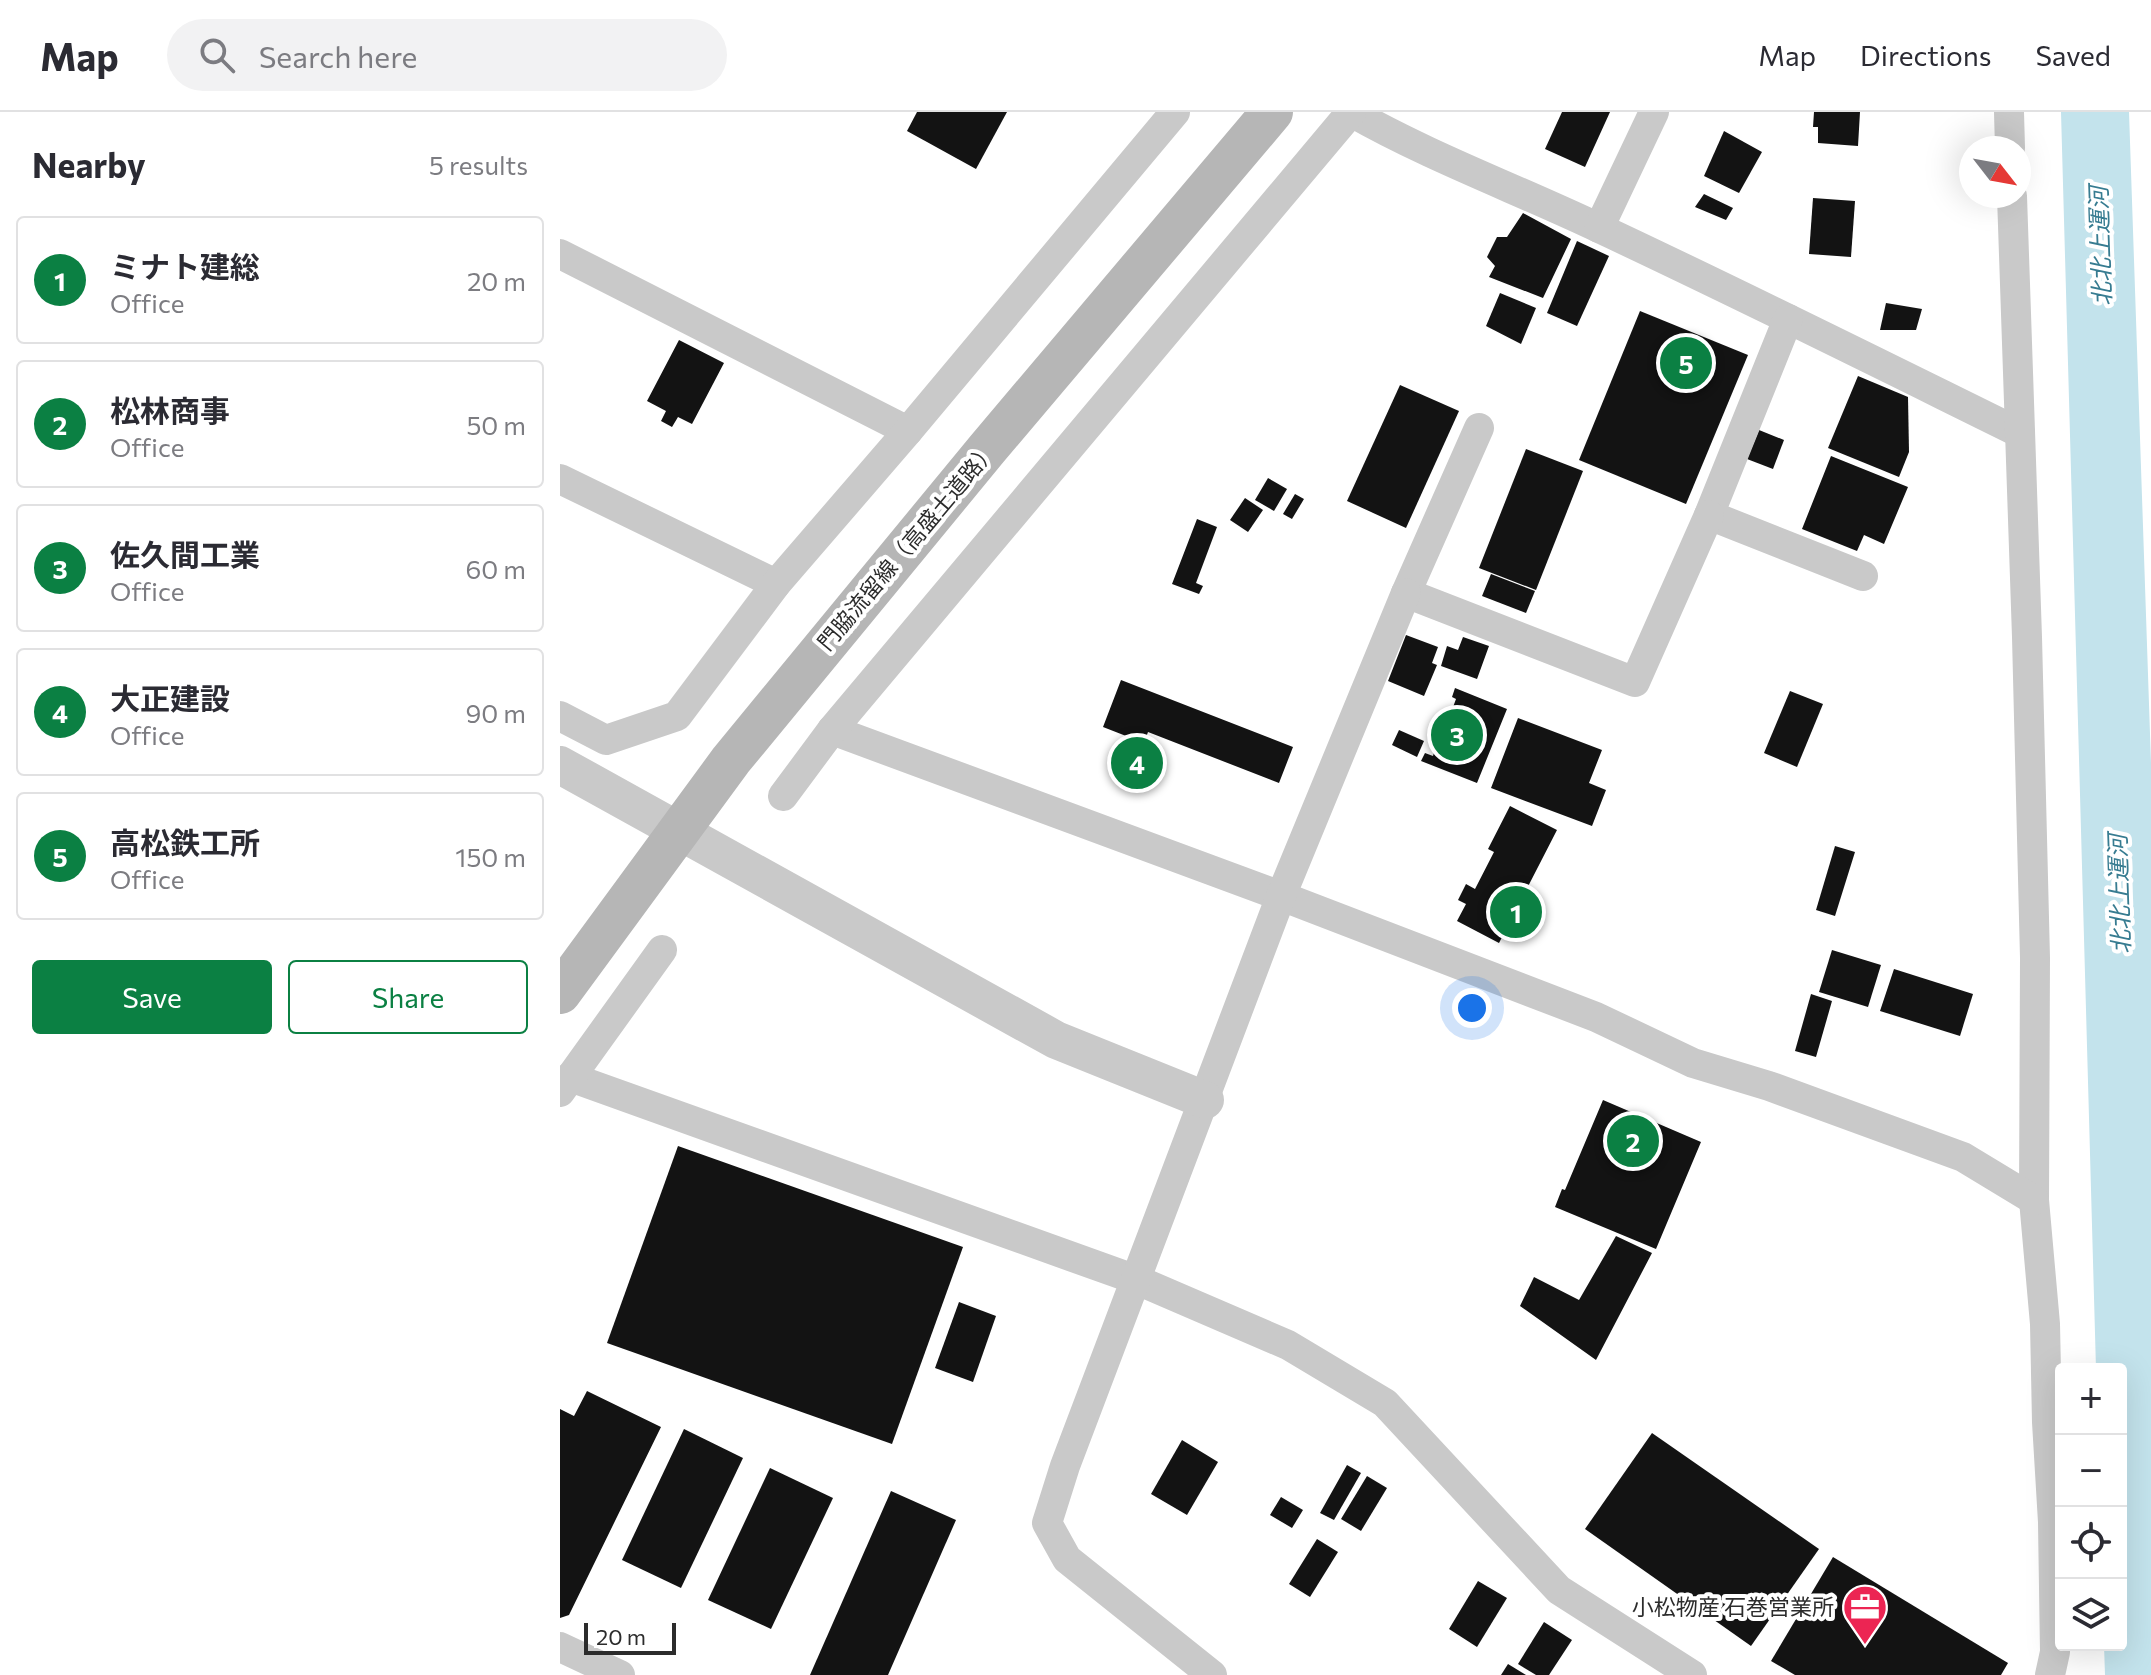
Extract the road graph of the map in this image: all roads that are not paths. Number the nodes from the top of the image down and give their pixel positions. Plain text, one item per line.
1 (1175, 112) edge
2 (1272, 112) edge
3 (1351, 112) edge
4 (1654, 112) edge
5 (2009, 112) edge
6 (2010, 136) edge
7 (2012, 208) edge
8 (1599, 228) junction
9 (560, 254) edge
10 (1788, 319) junction
11 (1479, 428) dead end
12 (908, 431) junction
13 (2020, 433) junction
14 (560, 479) edge
15 (1709, 515) junction
16 (1863, 576) dead end
17 (776, 584) junction
18 (1406, 593) junction
19 (560, 716) edge
20 (832, 730) junction
21 (560, 765) edge
22 (783, 796) dead end
23 (679, 831) junction
24 (1281, 896) junction
25 (662, 950) dead end
26 (560, 993) edge
27 (565, 1084) edge
28 (1205, 1100) junction
29 (2034, 1200) junction
30 (1137, 1280) junction
31 (560, 1647) edge
32 (620, 1675) edge
33 (1212, 1675) edge
34 (1692, 1675) edge
35 (2050, 1675) edge

1 - 12 street
2 - 23 main road, 門脇流留線（高盛土道路）
3 - 8 street
3 - 20 street
4 - 8 street
5 - 6 street
7 - 13 street
8 - 10 street
9 - 12 street
10 - 13 street
10 - 15 street
11 - 18 street
12 - 17 street
13 - 29 street
14 - 17 street
15 - 16 street
15 - 18 street
17 - 19 street
18 - 24 street
20 - 22 street
20 - 24 street
21 - 23 street
23 - 26 main road, 門脇流留線（高盛土道路）
23 - 28 street
24 - 28 street
24 - 29 street
25 - 27 street
27 - 30 street
28 - 30 street
29 - 35 street
30 - 33 street
30 - 34 street
31 - 32 street

